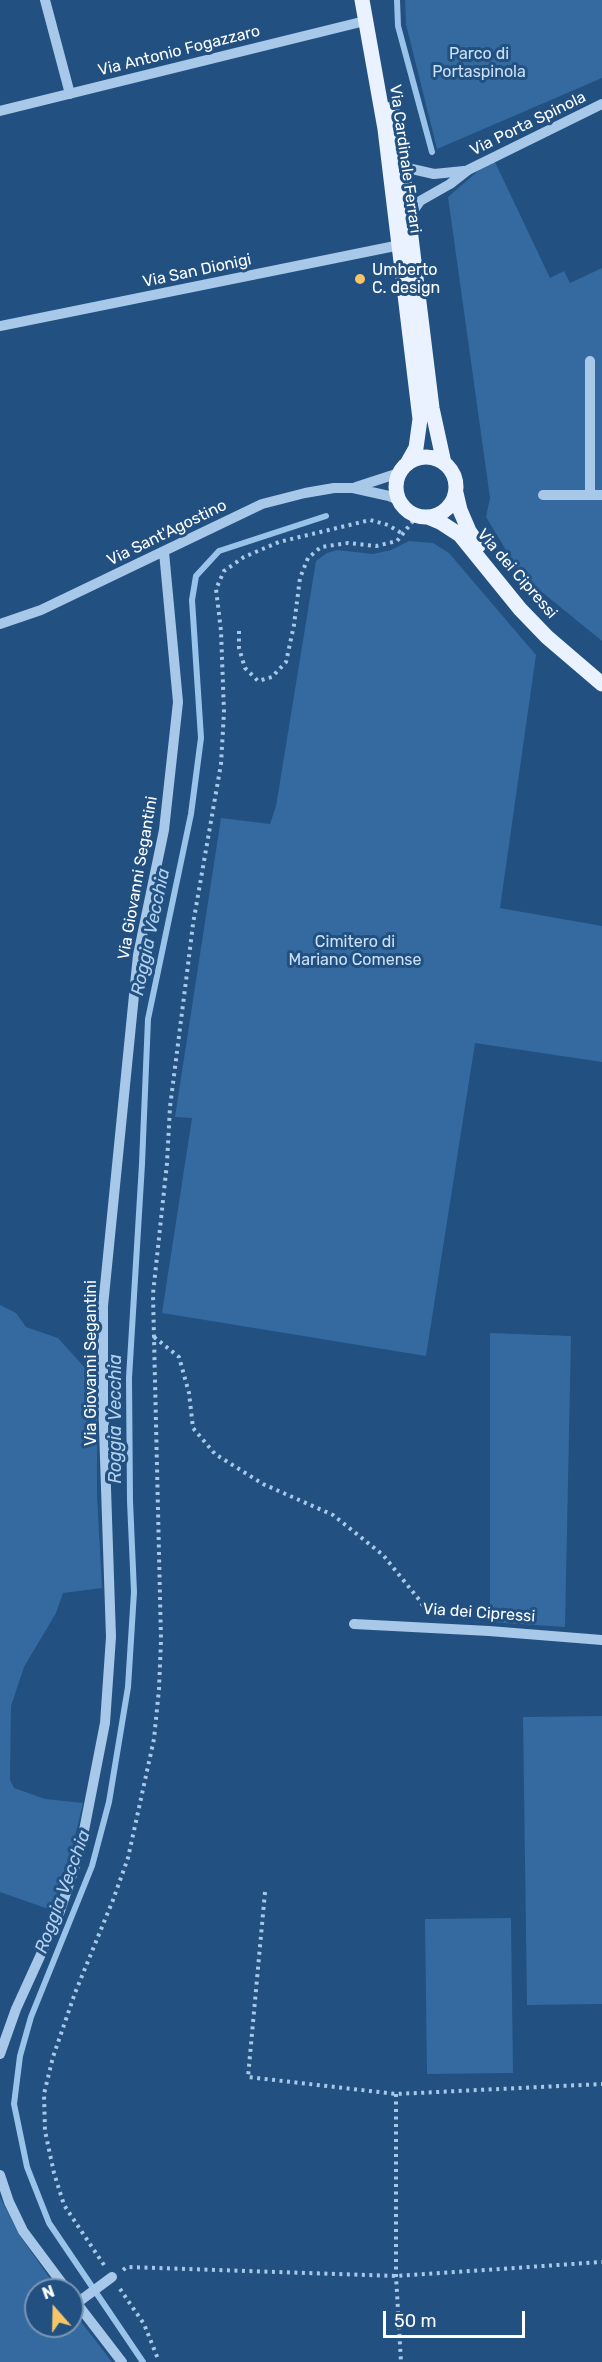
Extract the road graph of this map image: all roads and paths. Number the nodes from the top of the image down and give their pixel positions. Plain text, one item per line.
1 (45, 0) edge
2 (362, 0) edge
3 (372, 0) edge
4 (365, 21) junction
5 (70, 94) junction
6 (602, 104) edge
7 (0, 111) edge
8 (402, 164) junction
9 (468, 170) junction
10 (407, 218) junction
11 (400, 244) junction
12 (0, 326) edge
13 (590, 361) dead end
14 (444, 463) junction
15 (403, 469) junction
16 (353, 488) junction
17 (456, 493) junction
18 (543, 495) dead end
19 (590, 495) junction
20 (602, 495) edge
21 (399, 500) junction
22 (423, 517) junction
23 (403, 534) junction
24 (164, 552) junction
25 (0, 624) edge
26 (238, 631) dead end
27 (602, 671) edge
28 (602, 684) edge
29 (154, 1337) junction
30 (354, 1624) dead end
31 (435, 1628) junction
32 (602, 1640) edge
33 (265, 1892) dead end
34 (0, 2054) edge
35 (602, 2084) edge
36 (396, 2094) junction
37 (0, 2175) edge
38 (602, 2262) edge
39 (396, 2276) junction
40 (112, 2277) junction
41 (58, 2278) edge
42 (84, 2294) edge
43 (84, 2313) edge
44 (158, 2359) dead end
45 (122, 2362) edge
46 (401, 2362) edge

1 - 5 street
2 - 4 main road, Via Cardinale Ferrari
3 - 8 main road, Via Cardinale Ferrari
4 - 5 street, Via Antonio Fogazzaro
4 - 11 main road, Via Cardinale Ferrari
5 - 7 street, Via Antonio Fogazzaro
6 - 9 street, Via Porta Spinola
8 - 9 street, Via Porta Spinola
8 - 10 main road, Via Cardinale Ferrari
9 - 10 street, Via Porta Spinola
10 - 14 main road, Via Cardinale Ferrari
11 - 12 street, Via San Dionigi
11 - 15 main road, Via Cardinale Ferrari
13 - 19 street
14 - 15 main road
14 - 17 main road
15 - 16 street
15 - 21 main road
16 - 21 street
16 - 24 street, Via Sant'Agostino
17 - 22 main road
17 - 27 main road, Via dei Cipressi
18 - 19 street
19 - 20 street
21 - 22 main road
22 - 23 path
22 - 28 main road, Via dei Cipressi
23 - 26 path
23 - 29 path
24 - 25 street, Via Sant'Agostino
24 - 34 street, Via Giovanni Segantini
29 - 31 path
29 - 40 path
30 - 31 street, Via dei Cipressi
31 - 32 street, Via dei Cipressi
33 - 36 path
35 - 36 path
36 - 39 path
37 - 41 street
38 - 39 path
39 - 40 path
39 - 46 path
40 - 42 street
40 - 44 path
43 - 45 street

